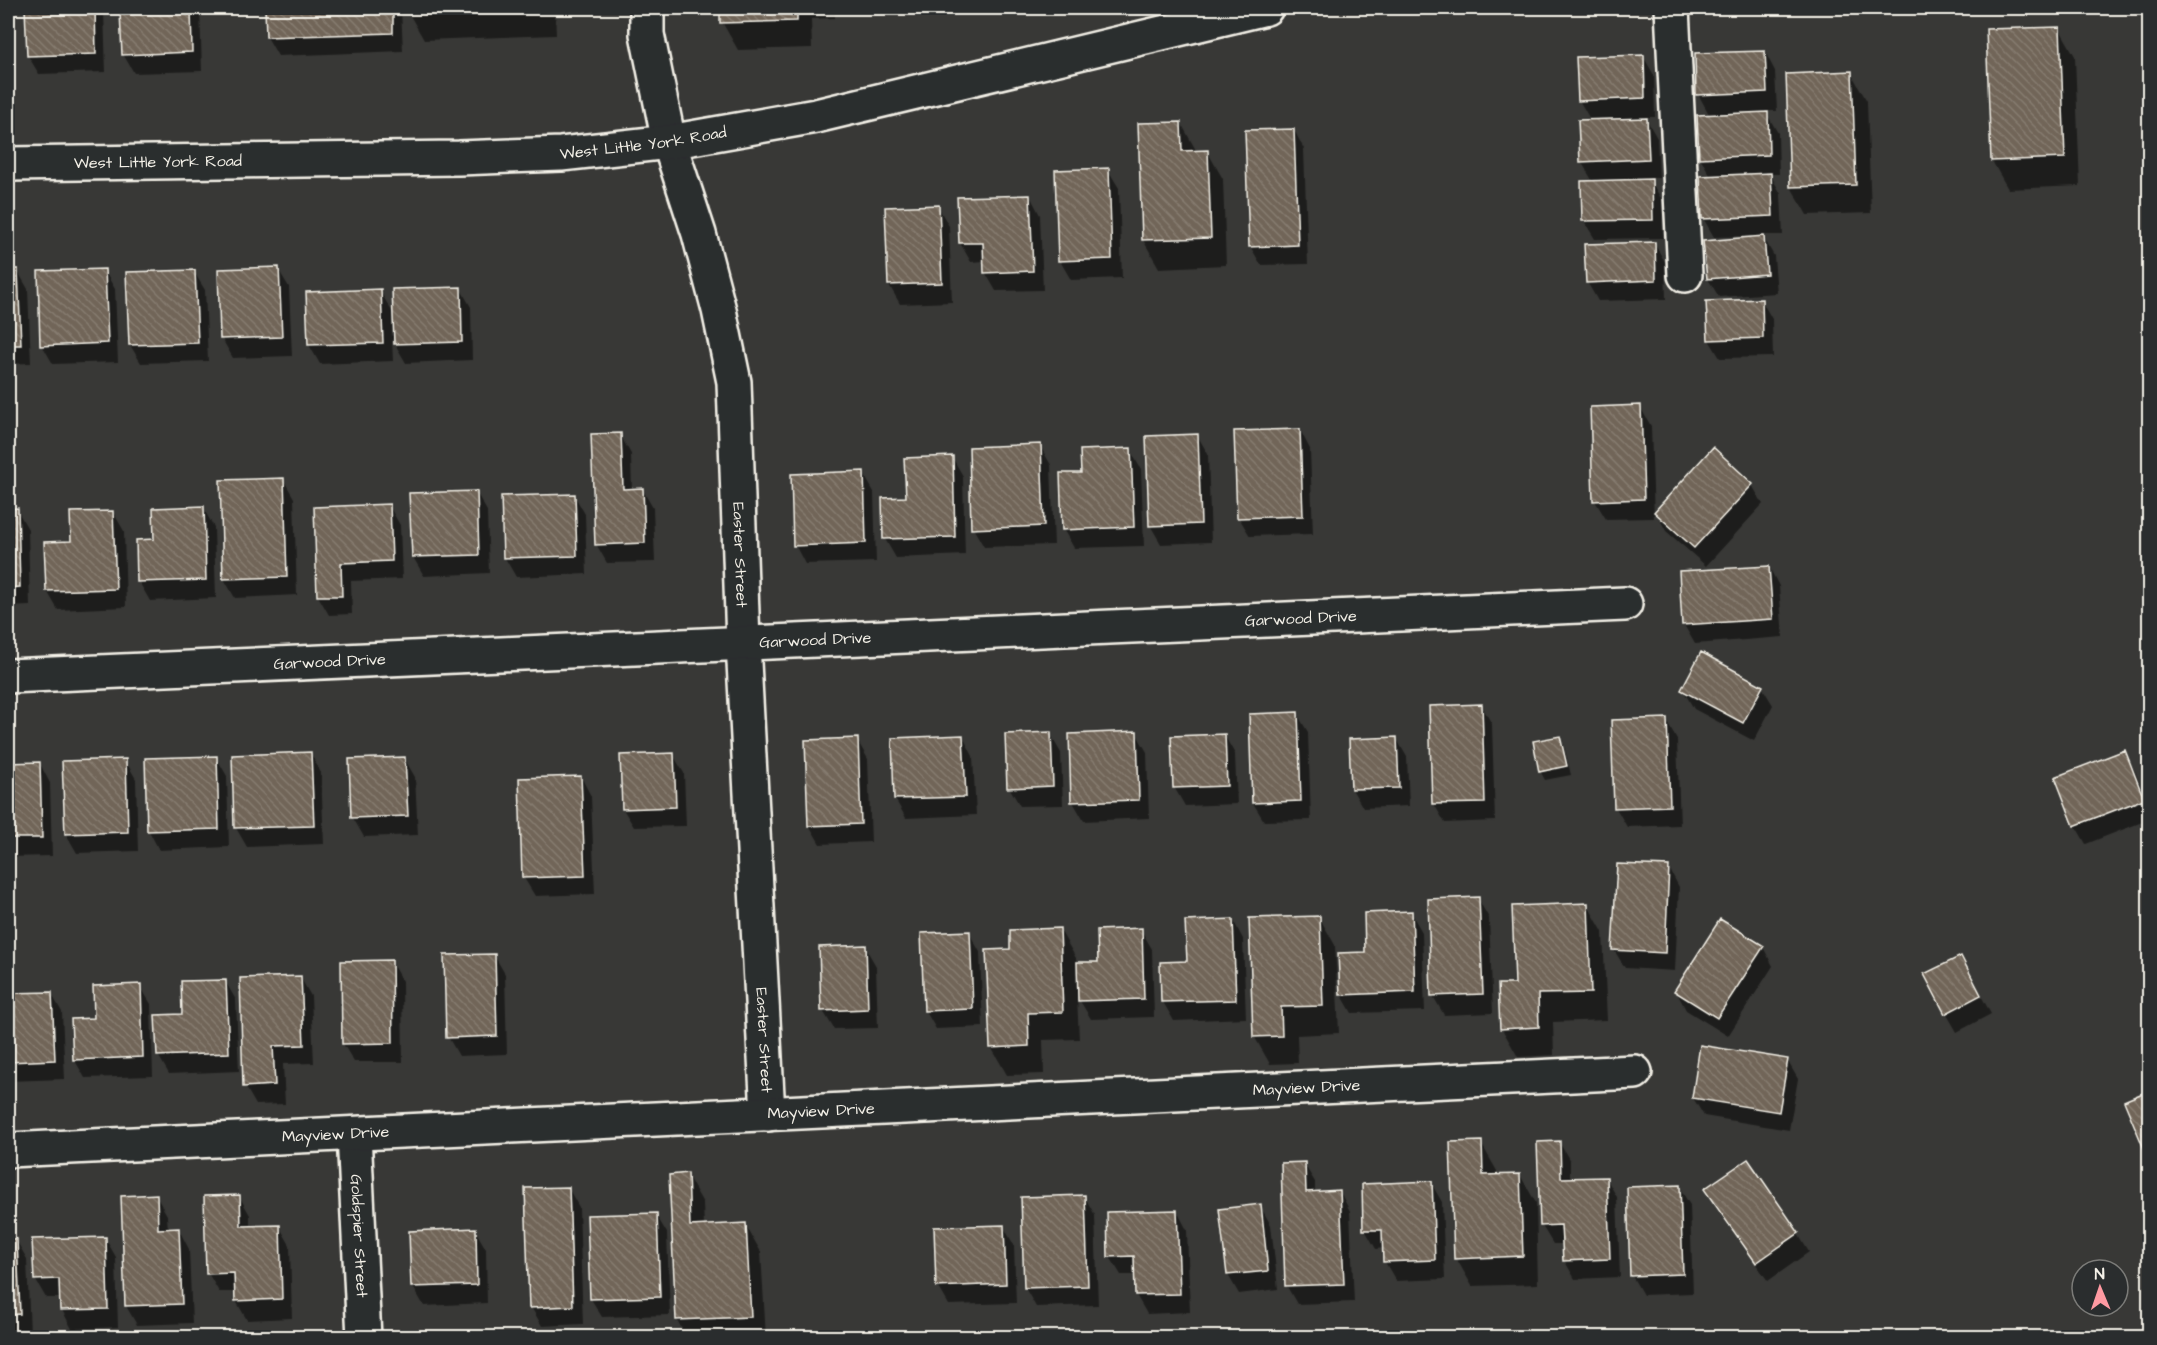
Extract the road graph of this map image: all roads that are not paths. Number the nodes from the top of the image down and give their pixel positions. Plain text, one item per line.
1 (646, 8) edge
2 (1266, 8) edge
3 (1672, 8) edge
4 (669, 142) junction
5 (8, 164) edge
6 (1685, 275) dead end
7 (1625, 604) dead end
8 (743, 643) junction
9 (8, 676) edge
10 (1635, 1072) dead end
11 (768, 1114) junction
12 (354, 1134) junction
13 (8, 1150) edge
14 (364, 1338) edge

1 - 4 street, Easter Street
2 - 4 street, West Little York Road
3 - 6 street
4 - 5 street, West Little York Road
4 - 8 street, Easter Street
7 - 8 street, Garwood Drive
8 - 9 street, Garwood Drive
8 - 11 street, Easter Street
10 - 11 street, Mayview Drive
11 - 12 street, Mayview Drive
12 - 13 street, Mayview Drive
12 - 14 street, Goldspier Street

